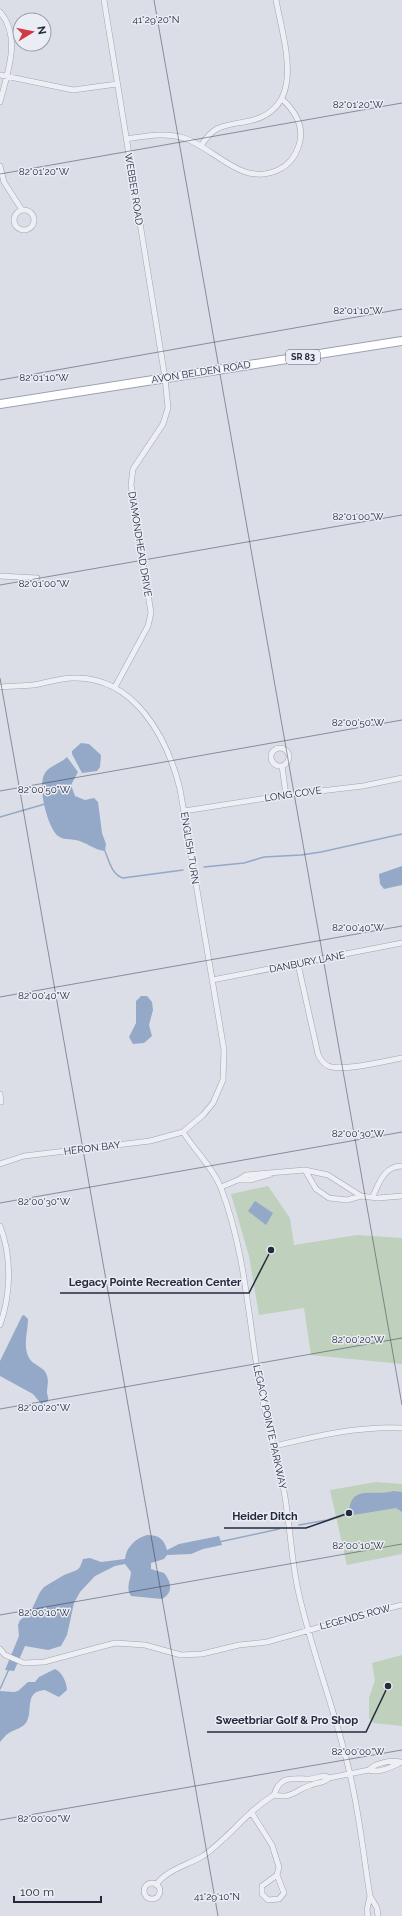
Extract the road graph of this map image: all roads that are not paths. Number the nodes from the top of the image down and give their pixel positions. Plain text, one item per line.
1 (104, 0) edge
2 (276, 0) edge
3 (0, 12) edge
4 (0, 75) edge
5 (6, 76) junction
6 (117, 84) junction
7 (282, 99) junction
8 (0, 102) edge
9 (126, 139) junction
10 (202, 146) junction
11 (0, 166) edge
12 (22, 210) dead end
13 (402, 341) edge
14 (165, 378) junction
15 (0, 404) edge
16 (0, 576) edge
17 (37, 578) dead end
18 (0, 687) edge
19 (115, 687) junction
20 (282, 766) dead end
21 (402, 778) edge
22 (286, 795) junction
23 (184, 811) junction
24 (402, 943) edge
25 (298, 964) junction
26 (212, 980) junction
27 (402, 1058) edge
28 (0, 1094) edge
29 (1, 1102) edge
30 (183, 1132) junction
31 (0, 1164) edge
32 (402, 1166) edge
33 (305, 1170) junction
34 (220, 1187) junction
35 (361, 1196) junction
36 (373, 1196) junction
37 (402, 1196) edge
38 (0, 1226) edge
39 (0, 1325) edge
40 (402, 1428) edge
41 (275, 1446) junction
42 (402, 1606) edge
43 (308, 1630) junction
44 (0, 1649) edge
45 (401, 1762) edge
46 (350, 1774) junction
47 (313, 1782) junction
48 (274, 1795) junction
49 (251, 1812) junction
50 (277, 1875) junction
51 (156, 1885) dead end
52 (370, 1896) junction
53 (368, 1916) edge
54 (378, 1916) edge

1 - 6 street, WEBBER ROAD
2 - 7 street
3 - 5 street
4 - 5 street
5 - 6 street
5 - 8 street
6 - 9 street, WEBBER ROAD
7 - 10 street
7 - 10 street
9 - 10 street
9 - 14 street, WEBBER ROAD
11 - 12 street
13 - 14 main road, AVON BELDEN ROAD / SR 83
14 - 15 main road, AVON BELDEN ROAD / SR 83
14 - 19 street, DIAMONDHEAD DRIVE
16 - 17 street
18 - 19 street, ENGLISH TURN
19 - 23 street, ENGLISH TURN
20 - 22 street
21 - 22 street, LONG COVE
22 - 23 street, LONG COVE
23 - 26 street, ENGLISH TURN
24 - 25 street, DANBURY LANE
25 - 26 street, DANBURY LANE
25 - 27 street
26 - 30 street, ENGLISH TURN
28 - 29 street
30 - 31 street, HERON BAY
30 - 34 street, LEGACY POINTE PARKWAY
32 - 36 street
33 - 34 street
33 - 35 street
33 - 35 street
34 - 41 street, LEGACY POINTE PARKWAY
35 - 36 street
36 - 37 street
38 - 39 street
40 - 41 street
41 - 43 street, LEGACY POINTE PARKWAY
42 - 43 street, LEGENDS ROW
43 - 44 street, LEGENDS ROW
43 - 46 street, LEGACY POINTE PARKWAY
45 - 46 street
46 - 47 street
46 - 52 street, LEGACY POINTE PARKWAY
47 - 48 street
47 - 48 street
48 - 49 street
49 - 50 street
49 - 51 street
50 - 50 street
52 - 53 street, LEGACY POINTE PARKWAY
52 - 54 street, LEGACY POINTE PARKWAY

